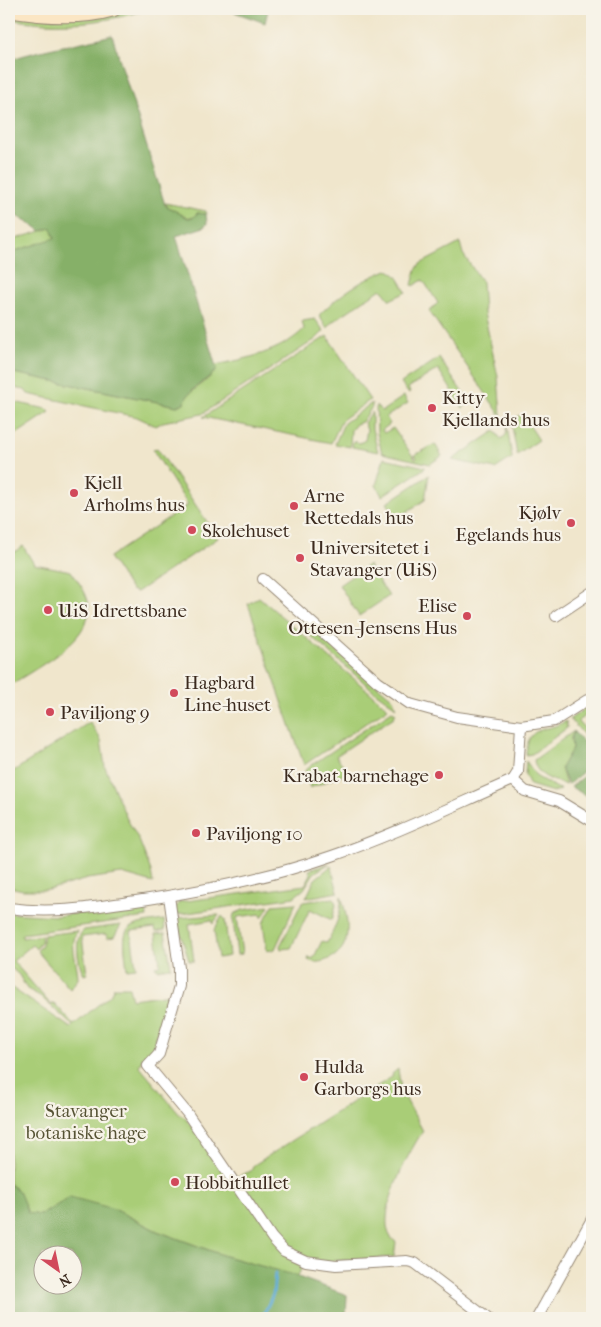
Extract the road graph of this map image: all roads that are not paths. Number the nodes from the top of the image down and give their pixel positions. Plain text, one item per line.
1 (114, 9) edge
2 (9, 10) edge
3 (263, 580) dead end
4 (592, 592) edge
5 (556, 616) dead end
6 (592, 697) edge
7 (521, 726) junction
8 (513, 780) junction
9 (592, 821) edge
10 (169, 896) junction
11 (9, 908) edge
12 (592, 1219) edge
13 (487, 1318) edge
14 (537, 1318) edge

1 - 2 main road
3 - 7 street
4 - 5 street
6 - 7 street
7 - 8 street
8 - 9 street
8 - 10 street
10 - 11 street
10 - 13 street
12 - 14 street

